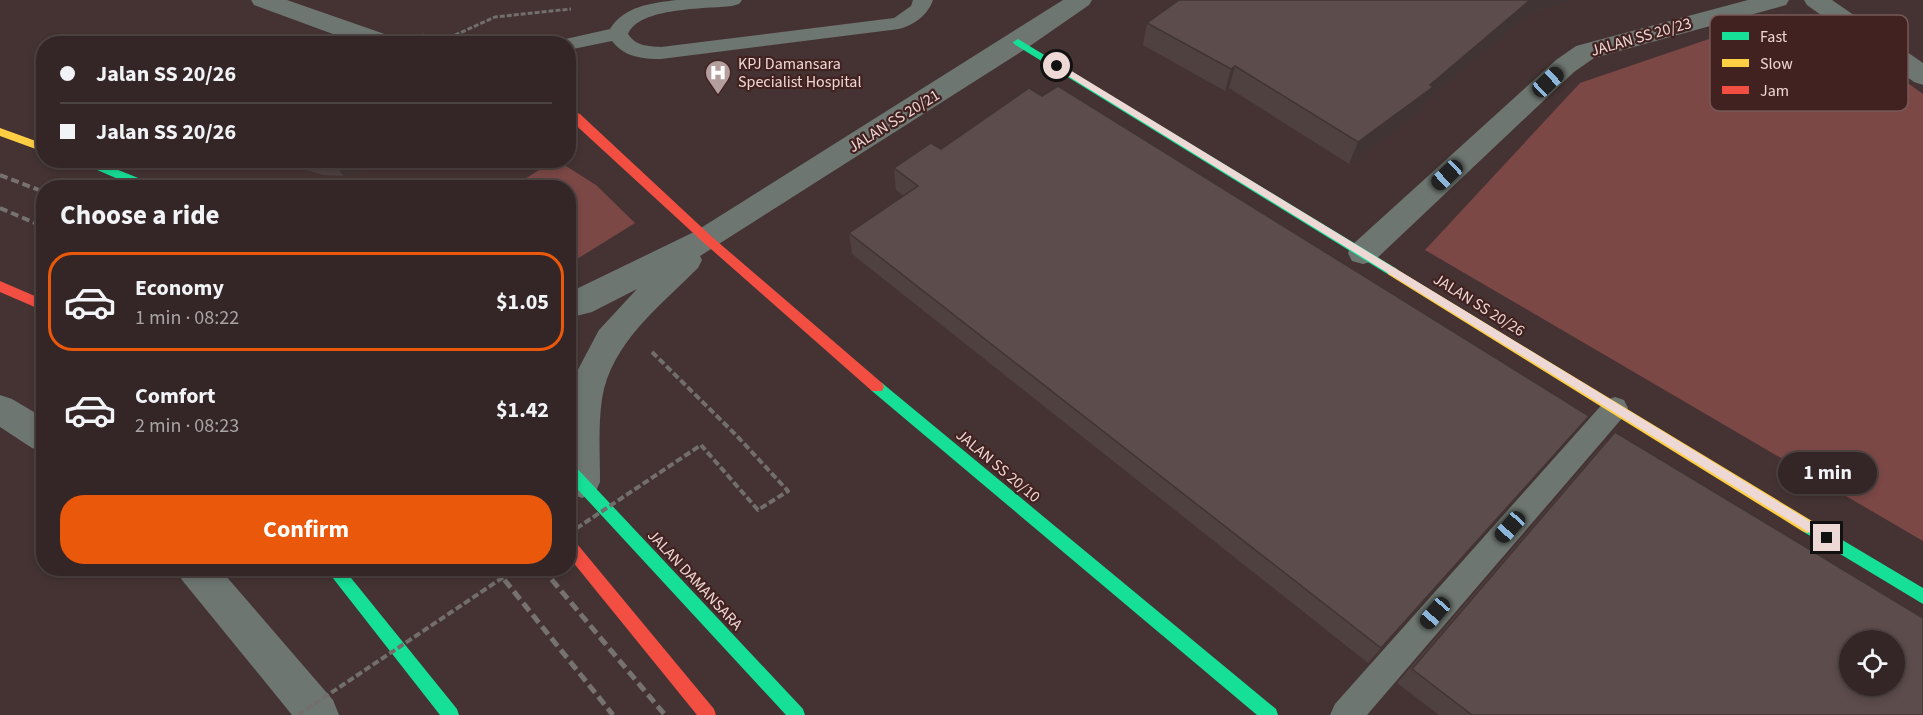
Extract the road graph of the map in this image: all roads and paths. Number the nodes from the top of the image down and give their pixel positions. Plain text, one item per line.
1 (263, 0) edge
2 (732, 0) edge
3 (923, 0) edge
4 (1080, 0) edge
5 (1777, 0) edge
6 (1816, 0) edge
7 (575, 8) dead end
8 (1722, 15) edge
9 (1837, 15) edge
10 (1710, 18) edge
11 (618, 34) junction
12 (364, 36) edge
13 (453, 36) edge
14 (576, 42) edge
15 (1018, 42) junction
16 (1908, 65) edge
17 (1923, 76) edge
18 (576, 117) edge
19 (0, 132) edge
20 (36, 145) edge
21 (101, 168) edge
22 (131, 180) edge
23 (707, 239) junction
24 (1363, 253) junction
25 (0, 286) edge
26 (36, 302) edge
27 (576, 304) edge
28 (623, 324) junction
29 (1615, 408) junction
30 (0, 410) edge
31 (36, 431) edge
32 (576, 467) edge
33 (576, 476) edge
34 (576, 529) edge
35 (576, 554) edge
36 (202, 576) edge
37 (339, 576) edge
38 (505, 576) edge
39 (1923, 597) edge
40 (298, 715) edge
41 (318, 715) edge
42 (451, 715) edge
43 (708, 715) edge
44 (797, 715) edge
45 (1270, 715) edge
46 (1346, 715) edge

1 - 12 street
2 - 11 lane
3 - 11 lane
4 - 15 street, JALAN SS 20/21
5 - 8 street, JALAN SS 20/23
6 - 9 street
7 - 13 path
10 - 24 street, JALAN SS 20/23
11 - 14 lane
15 - 23 street, JALAN SS 20/21
15 - 24 street, JALAN SS 20/26
16 - 17 street
18 - 23 street, JALAN SS 20/10
19 - 20 street
21 - 22 street
23 - 27 street, JALAN SS 20/21
23 - 28 street, JALAN SS 20/21
23 - 45 street, JALAN SS 20/10
24 - 29 street, JALAN SS 20/26
25 - 26 street
28 - 32 street, JALAN SS 20/21
28 - 34 path, bridge
29 - 39 street, JALAN SS 20/26
29 - 46 lane
30 - 31 street
33 - 44 street, JALAN DAMANSARA
35 - 43 street
36 - 41 street
37 - 42 street
38 - 40 path, bridge

